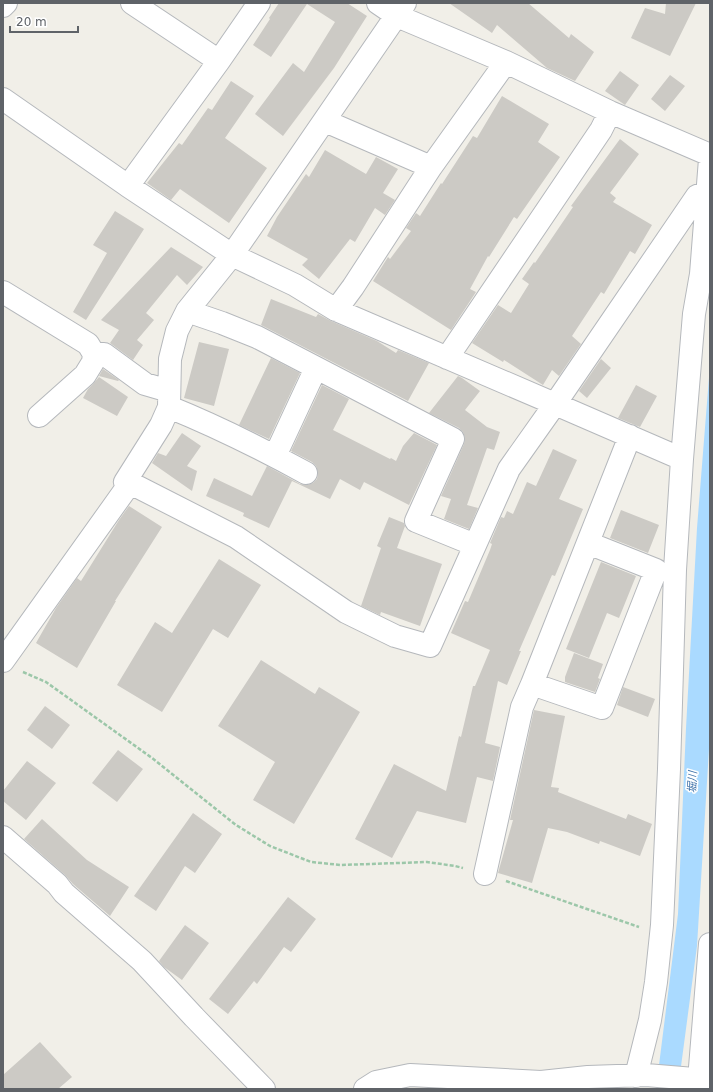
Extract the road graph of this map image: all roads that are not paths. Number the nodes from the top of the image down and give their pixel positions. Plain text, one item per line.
1 (6, 3) edge
2 (132, 3) edge
3 (259, 3) edge
4 (378, 3) edge
5 (3, 6) edge
6 (401, 9) edge
7 (219, 61) junction
8 (506, 62) junction
9 (3, 99) edge
10 (610, 112) junction
11 (324, 121) junction
12 (710, 156) edge
13 (710, 159) edge
14 (431, 166) junction
15 (128, 186) junction
16 (707, 192) junction
17 (232, 255) junction
18 (3, 292) edge
19 (336, 310) junction
20 (187, 311) junction
21 (94, 354) junction
22 (448, 358) junction
23 (316, 368) junction
24 (169, 399) junction
25 (555, 404) junction
26 (39, 416) dead end
27 (630, 436) junction
28 (275, 456) junction
29 (682, 459) junction
30 (306, 473) dead end
31 (128, 486) junction
32 (588, 543) junction
33 (475, 545) junction
34 (10, 665) edge
35 (532, 684) junction
36 (3, 838) edge
37 (485, 874) road end
38 (710, 944) edge
39 (641, 1075) junction
40 (699, 1082) edge
41 (264, 1089) edge
42 (364, 1089) edge

1 - 5 street
2 - 7 street
3 - 7 street
4 - 6 street
6 - 8 street
6 - 11 street
7 - 15 street
8 - 10 street
8 - 14 street
9 - 15 street
10 - 12 street
10 - 22 street
11 - 14 street
11 - 17 street
13 - 16 street
14 - 19 street
15 - 17 street
16 - 25 street
16 - 29 street
17 - 19 street
17 - 20 street
18 - 21 street
19 - 22 street
20 - 23 street
20 - 24 street
21 - 24 street
21 - 26 street
22 - 25 street
23 - 28 street
23 - 33 street
24 - 28 street
24 - 31 street
25 - 27 street
25 - 33 street
27 - 29 street
27 - 32 street
28 - 30 street
29 - 39 street
31 - 33 street
31 - 34 street
32 - 35 street
32 - 35 street
35 - 37 street
36 - 41 street
38 - 40 street
39 - 40 street
39 - 42 street

